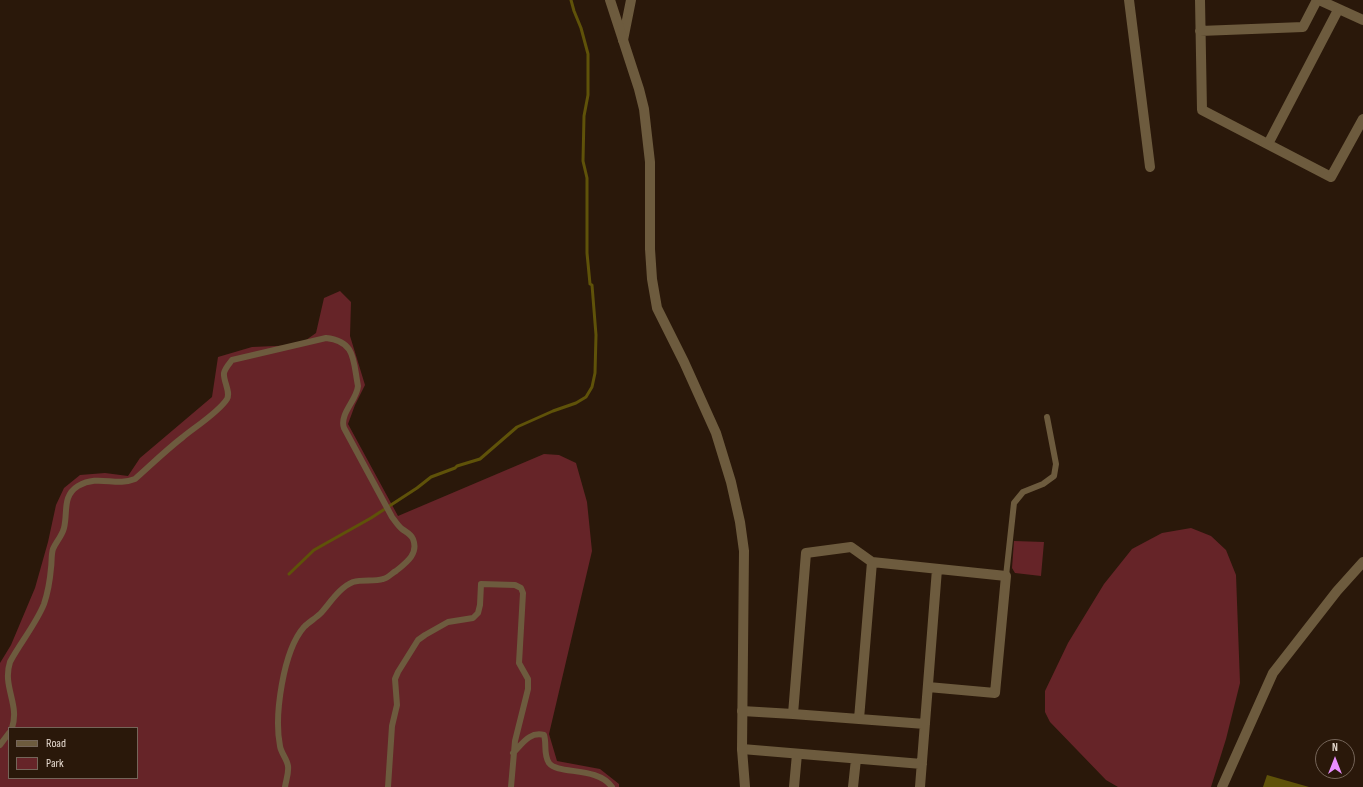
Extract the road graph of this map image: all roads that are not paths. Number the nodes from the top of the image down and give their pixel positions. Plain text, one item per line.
1 (610, 0) edge
2 (631, 0) edge
3 (1129, 0) edge
4 (1200, 0) edge
5 (1318, 0) edge
6 (1338, 10) junction
7 (1363, 20) edge
8 (1200, 31) junction
9 (623, 40) junction
10 (1363, 119) edge
11 (1268, 144) junction
12 (1150, 167) dead end
13 (1047, 417) dead end
14 (872, 562) junction
15 (1362, 566) edge
16 (937, 569) junction
17 (1006, 576) junction
18 (928, 687) junction
19 (742, 711) junction
20 (793, 714) junction
21 (859, 719) junction
22 (925, 724) junction
23 (12, 727) edge
24 (8, 734) edge
25 (0, 745) edge
26 (742, 749) junction
27 (513, 753) junction
28 (797, 754) junction
29 (856, 759) junction
30 (922, 764) junction
31 (285, 787) edge
32 (388, 787) edge
33 (511, 787) edge
34 (612, 787) edge
35 (745, 787) edge
36 (794, 787) edge
37 (853, 787) edge
38 (920, 787) edge
39 (1222, 787) edge

1 - 9 street
2 - 9 street
3 - 12 street
4 - 8 street
5 - 6 street
5 - 8 street
6 - 7 street
6 - 11 street
8 - 11 street
9 - 19 street
10 - 11 street
13 - 17 lane
14 - 16 street
14 - 20 street
14 - 21 street
15 - 39 street
16 - 17 street
16 - 18 street
17 - 18 street
18 - 22 street
19 - 20 street
19 - 26 street
20 - 21 street
21 - 22 street
22 - 30 street
23 - 31 lane
24 - 25 lane
26 - 28 street
26 - 35 street
27 - 32 lane
27 - 33 lane
27 - 34 lane
28 - 29 street
28 - 36 street
29 - 30 street
29 - 37 street
30 - 38 street

